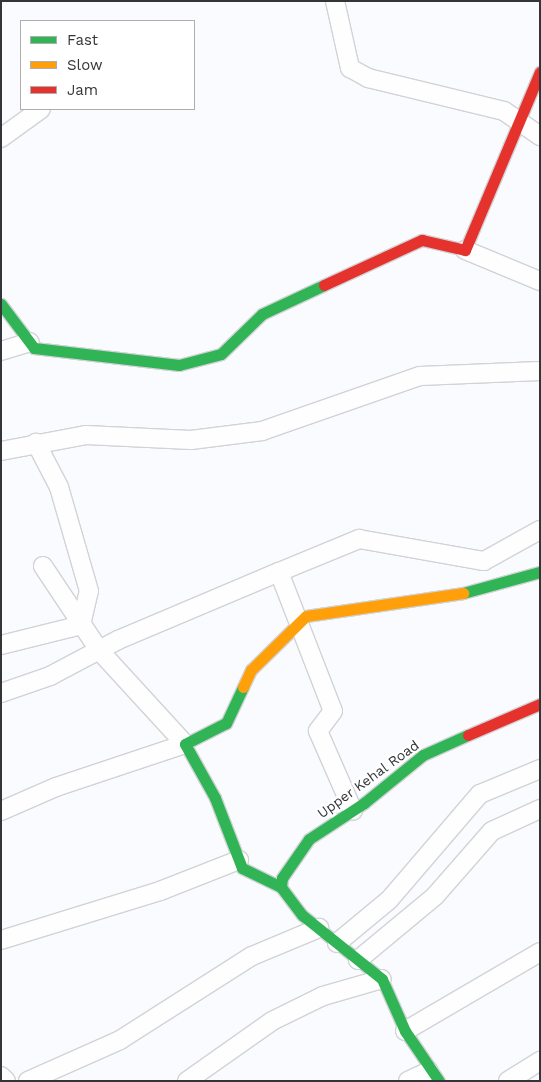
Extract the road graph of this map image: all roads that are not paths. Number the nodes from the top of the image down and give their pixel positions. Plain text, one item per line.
1 (334, 1) edge
2 (540, 72) edge
3 (40, 110) edge
4 (521, 120) junction
5 (540, 136) edge
6 (1, 138) edge
7 (465, 250) junction
8 (540, 281) edge
9 (1, 304) edge
10 (30, 342) junction
11 (1, 351) edge
12 (540, 371) edge
13 (36, 443) junction
14 (1, 451) edge
15 (540, 530) edge
16 (42, 566) dead end
17 (280, 572) junction
18 (540, 572) edge
19 (300, 622) junction
20 (82, 625) junction
21 (1, 645) edge
22 (99, 650) junction
23 (1, 693) edge
24 (540, 704) edge
25 (185, 744) junction
26 (540, 769) edge
27 (540, 809) edge
28 (1, 811) edge
29 (353, 811) junction
30 (239, 860) junction
31 (281, 887) junction
32 (318, 928) junction
33 (1, 940) edge
34 (337, 943) junction
35 (540, 952) edge
36 (358, 960) junction
37 (382, 979) junction
38 (405, 1031) junction
39 (540, 1061) edge
40 (1, 1076) edge
41 (434, 1076) edge
42 (6, 1081) edge
43 (28, 1081) edge
44 (187, 1081) edge
45 (408, 1081) edge
46 (508, 1081) edge

1 - 4 street
2 - 4 street
3 - 6 street
4 - 5 street
4 - 7 street
7 - 8 street
7 - 10 street
9 - 10 street
10 - 11 street
12 - 13 street
13 - 14 street
13 - 20 street
15 - 17 street
16 - 20 street
17 - 19 street
17 - 22 street
18 - 19 street
19 - 25 street
19 - 29 street
20 - 21 street
20 - 22 street
22 - 23 street
22 - 25 street
24 - 29 street, Upper Kehal Road
25 - 28 street
25 - 30 street
26 - 34 street
27 - 36 street
29 - 31 street, Upper Kehal Road
30 - 31 street
30 - 33 street
31 - 32 street
32 - 34 street
32 - 43 street
34 - 36 street
35 - 38 street
36 - 37 street
37 - 38 street
37 - 44 street
38 - 41 street
39 - 46 street
40 - 42 street
41 - 45 street

